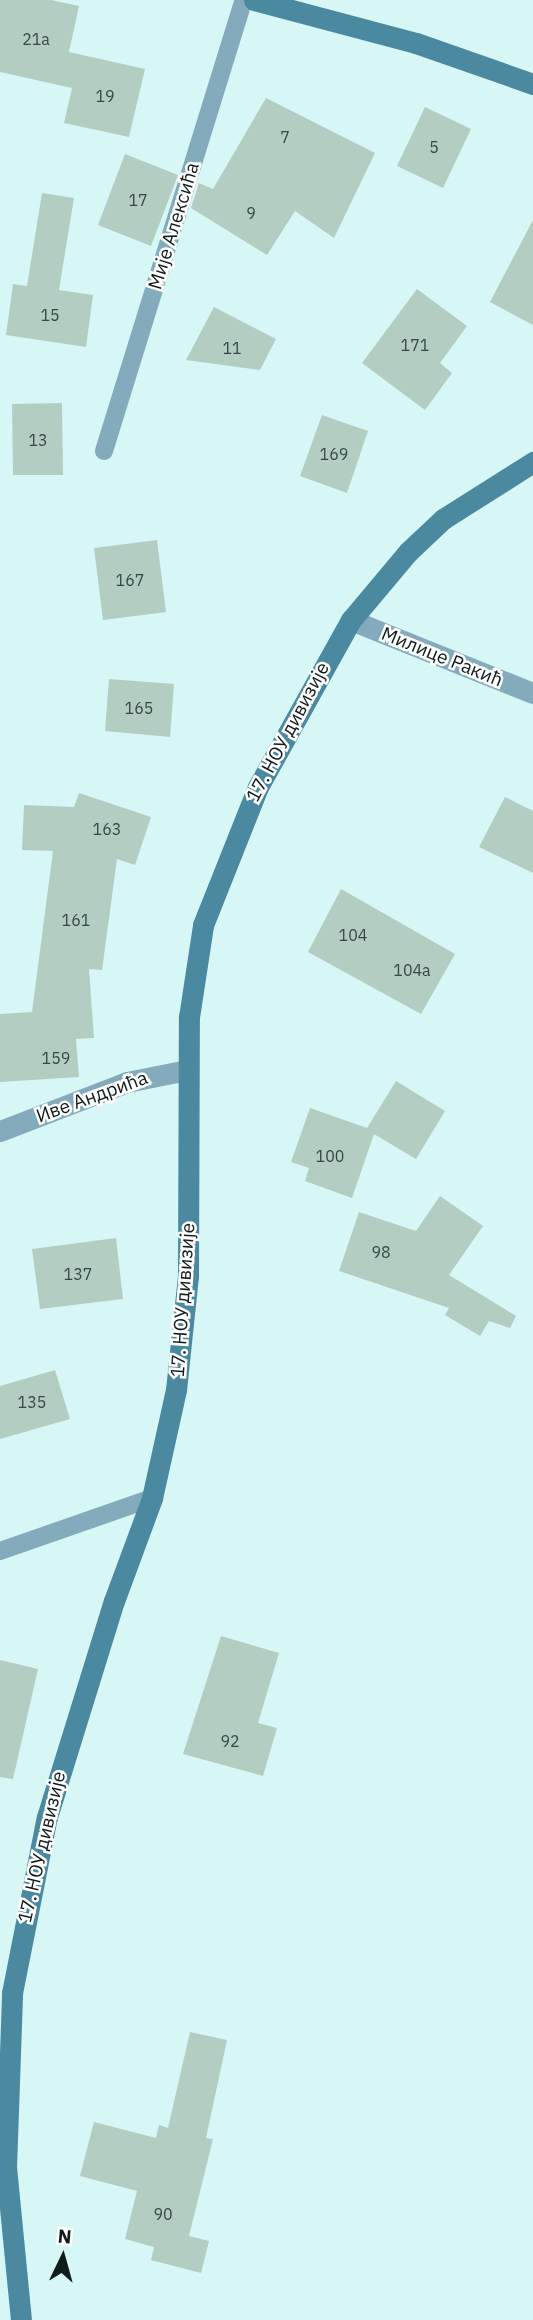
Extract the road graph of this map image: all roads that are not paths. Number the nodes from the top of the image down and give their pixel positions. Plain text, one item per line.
1 (244, 0) edge
2 (254, 0) edge
3 (533, 84) edge
4 (104, 451) dead end
5 (533, 462) edge
6 (351, 620) junction
7 (533, 693) edge
8 (187, 1070) junction
9 (0, 1131) edge
10 (152, 1498) junction
11 (0, 1551) edge
12 (21, 2320) edge

1 - 4 lane, Мије Алексића
2 - 3 street
5 - 6 street, 17. НОУ дивизије
6 - 7 street, Милице Ракић
6 - 8 street, 17. НОУ дивизије
8 - 9 street, Иве Андрића
8 - 10 street, 17. НОУ дивизије
10 - 11 lane
10 - 12 street, 17. НОУ дивизије

